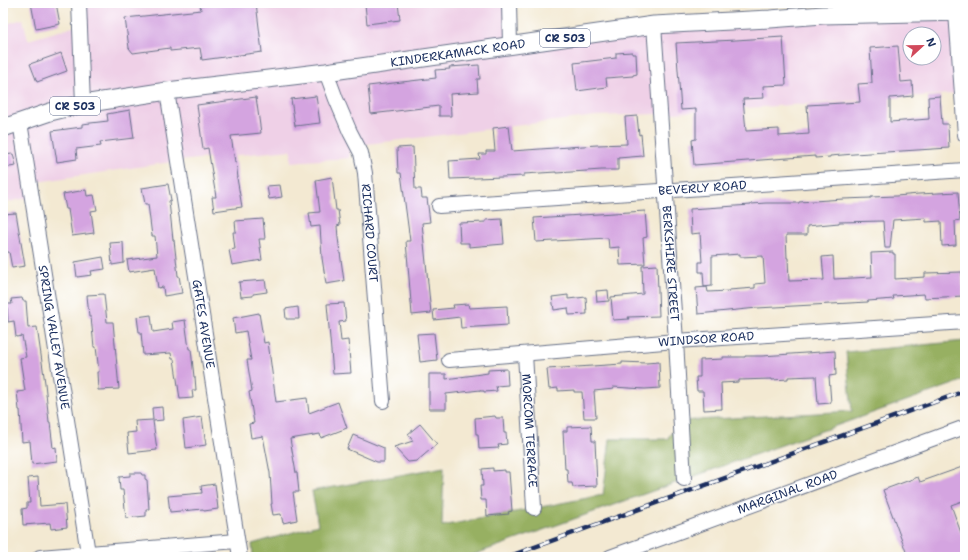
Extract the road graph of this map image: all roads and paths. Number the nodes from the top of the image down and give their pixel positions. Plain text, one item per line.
1 (79, 3) edge
2 (509, 3) edge
3 (900, 9) edge
4 (960, 12) edge
5 (654, 25) junction
6 (510, 45) junction
7 (326, 72) junction
8 (167, 91) junction
9 (83, 104) junction
10 (20, 122) junction
11 (3, 128) edge
12 (965, 135) edge
13 (965, 170) edge
14 (665, 191) junction
15 (439, 206) dead end
16 (965, 322) edge
17 (676, 341) junction
18 (525, 354) junction
19 (448, 360) dead end
20 (383, 401) dead end
21 (965, 427) edge
22 (684, 479) dead end
23 (534, 508) dead end
24 (238, 540) junction
25 (88, 553) junction
26 (40, 557) edge
27 (240, 557) edge
28 (610, 557) edge

1 - 9 street
2 - 6 street
3 - 4 main road, KINDERKAMACK ROAD / CR 503
3 - 5 main road, KINDERKAMACK ROAD / CR 503
4 - 12 street
5 - 6 main road, KINDERKAMACK ROAD / CR 503
5 - 14 street, BERKSHIRE STREET
6 - 7 main road, KINDERKAMACK ROAD / CR 503
7 - 8 main road, KINDERKAMACK ROAD / CR 503
7 - 20 street, RICHARD COURT
8 - 9 main road, KINDERKAMACK ROAD / CR 503
8 - 24 street, GATES AVENUE
9 - 10 main road, KINDERKAMACK ROAD / CR 503
10 - 11 main road, KINDERKAMACK ROAD / CR 503
10 - 25 street, SPRING VALLEY AVENUE
13 - 14 street, BEVERLY ROAD
14 - 15 street, BEVERLY ROAD
14 - 17 street, BERKSHIRE STREET
16 - 17 street, WINDSOR ROAD
17 - 18 street, WINDSOR ROAD
17 - 22 street, BERKSHIRE STREET
18 - 19 street, WINDSOR ROAD
18 - 23 street, MORCOM TERRACE
21 - 28 street, MARGINAL ROAD
24 - 25 street
24 - 27 street, GATES AVENUE
25 - 26 street

